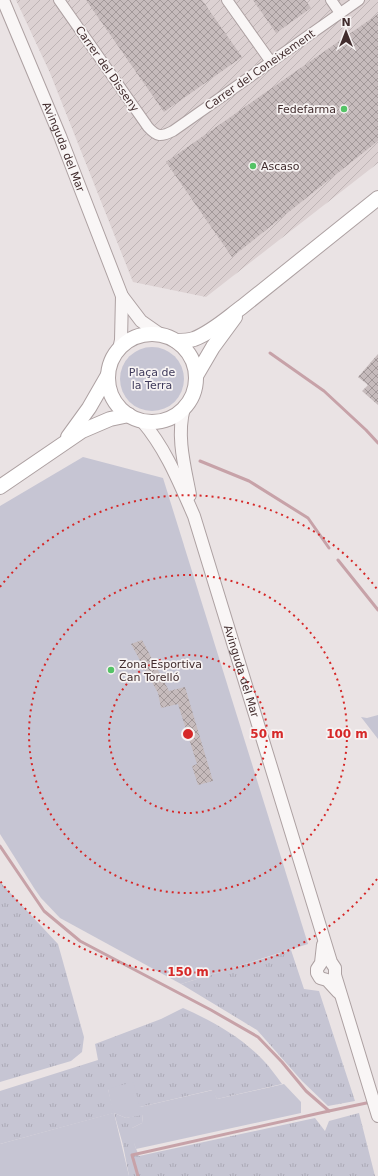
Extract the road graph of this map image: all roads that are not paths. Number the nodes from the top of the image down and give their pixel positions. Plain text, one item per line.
1 (3, 0) edge
2 (59, 0) edge
3 (227, 0) edge
4 (331, 0) edge
5 (359, 0) edge
6 (340, 13) junction
7 (271, 62) junction
8 (158, 135) joint
9 (378, 198) edge
10 (122, 296) junction
11 (242, 307) junction
12 (161, 335) junction
13 (176, 341) junction
14 (119, 349) junction
15 (108, 375) junction
16 (196, 376) junction
17 (184, 408) junction
18 (136, 418) junction
19 (62, 444) junction
20 (0, 487) edge
21 (194, 516) junction
22 (326, 963) junction
23 (331, 977) junction
24 (377, 1113) edge

1 - 10 street, Avinguda del Mar
2 - 8 street, Carrer del Disseny
3 - 7 street
4 - 6 street
5 - 6 street, Carrer del Coneixement
6 - 7 street, Carrer del Coneixement
7 - 8 street, Carrer del Coneixement
9 - 11 main road
10 - 12 street, Avinguda del Mar
10 - 14 street, Avinguda del Mar
11 - 13 main road
11 - 16 main road
12 - 13 main road
12 - 14 main road
13 - 16 main road
14 - 15 main road
15 - 18 main road
15 - 19 main road
16 - 17 main road
17 - 18 main road
17 - 21 street, Avinguda del Mar
18 - 19 main road
18 - 21 street, Avinguda del Mar
19 - 20 main road
21 - 22 street, Avinguda del Mar
22 - 23 street, Avinguda del Mar
22 - 23 street, Avinguda del Mar
23 - 24 street, Avinguda del Mar

